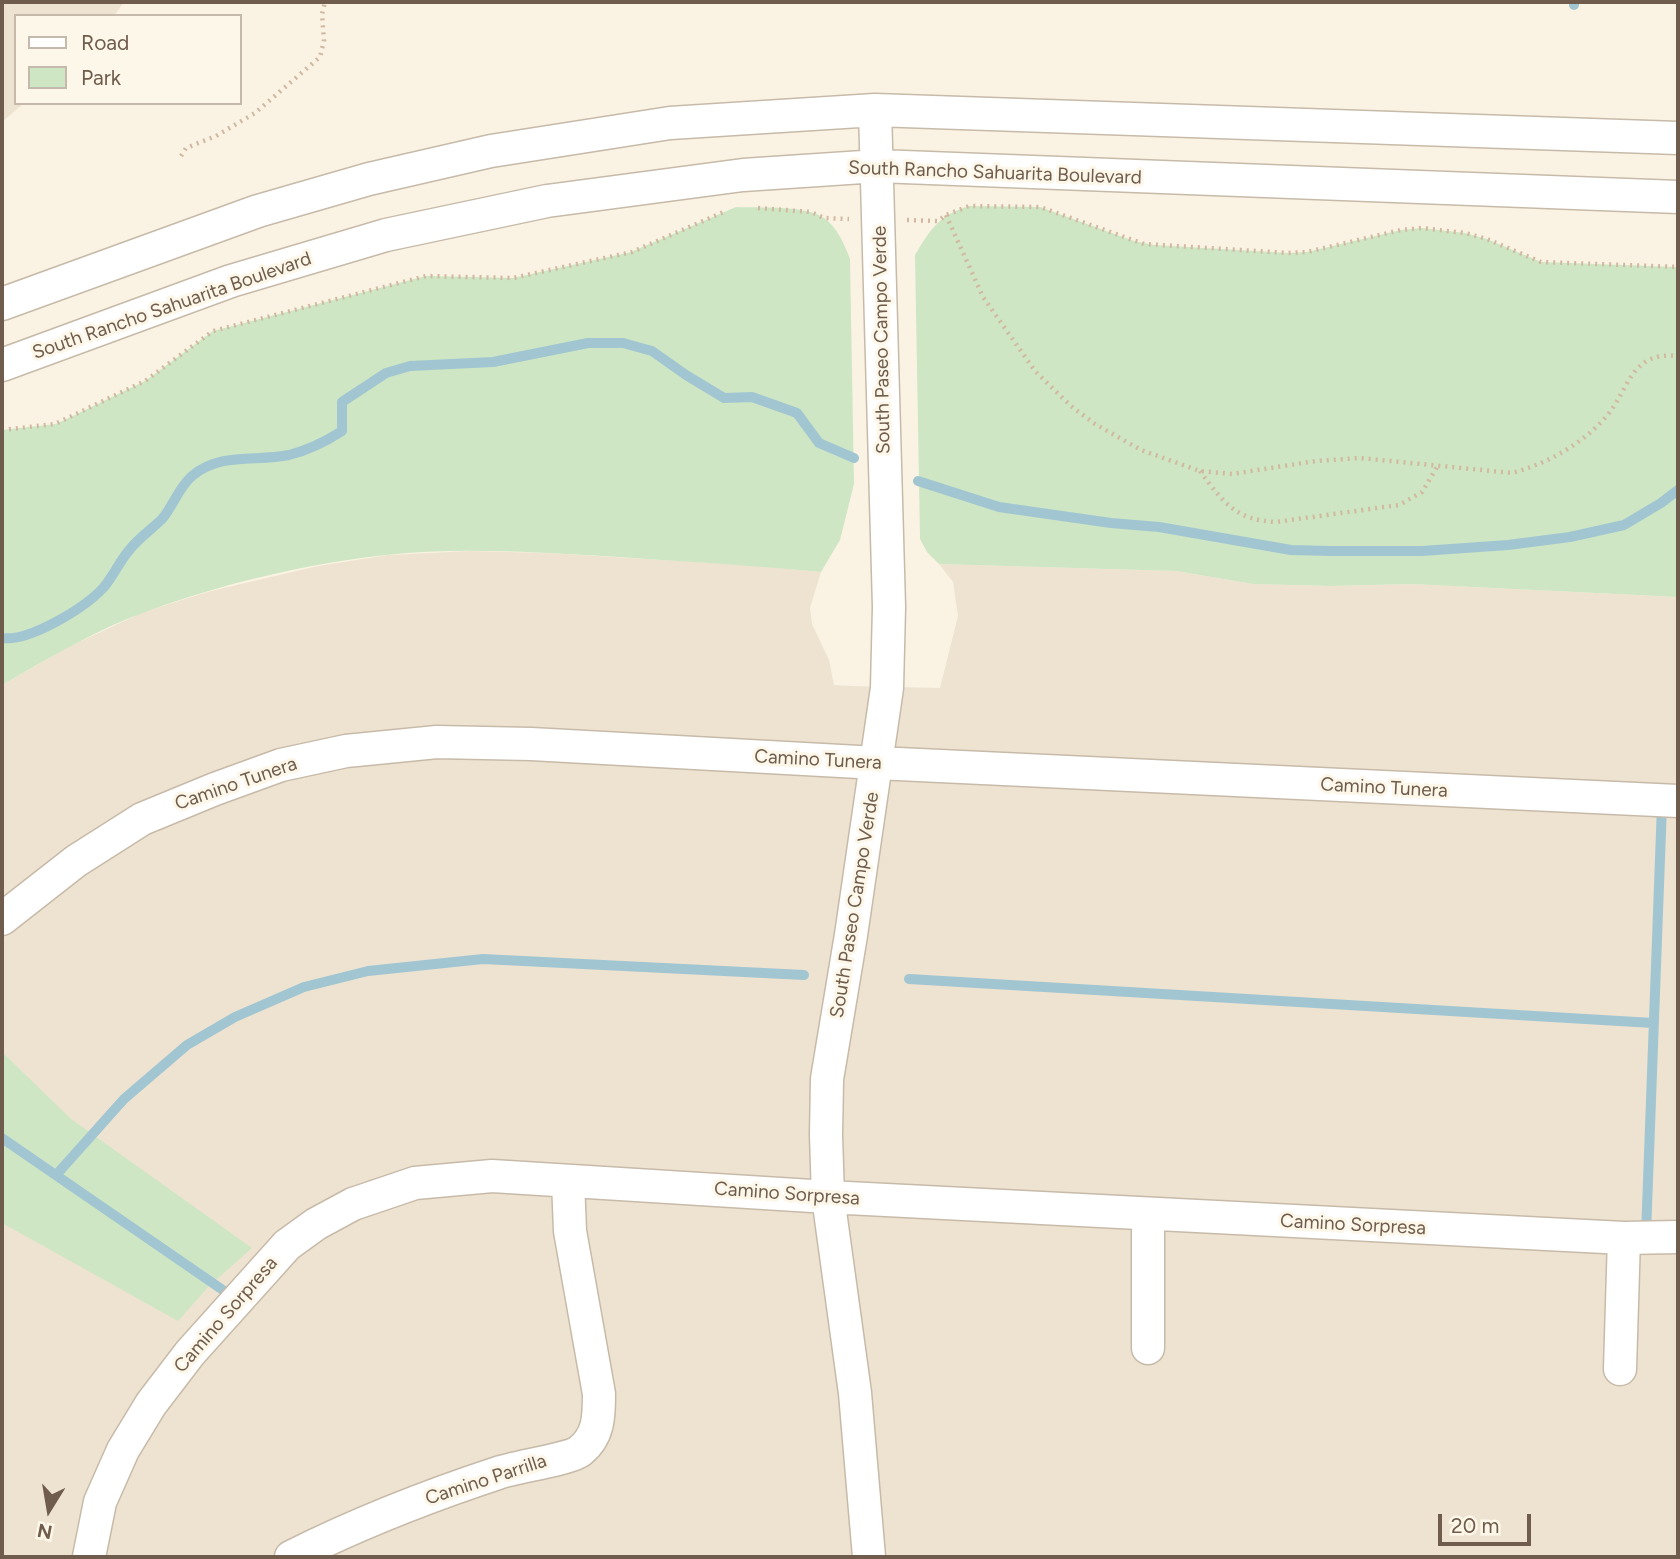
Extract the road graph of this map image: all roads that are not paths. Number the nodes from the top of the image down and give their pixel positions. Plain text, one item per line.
1 (875, 110) junction
2 (1678, 138) edge
3 (878, 166) junction
4 (1678, 197) edge
5 (2, 304) edge
6 (2, 365) edge
7 (877, 763) junction
8 (1678, 801) edge
9 (2, 919) edge
10 (568, 1181) junction
11 (828, 1197) junction
12 (1148, 1214) junction
13 (1678, 1237) edge
14 (1624, 1238) junction
15 (1148, 1348) dead end
16 (1620, 1369) dead end
17 (89, 1557) edge
18 (290, 1557) edge
19 (869, 1557) edge

1 - 2 street
1 - 3 street, South Paseo Campo Verde
1 - 5 street
3 - 4 street, South Rancho Sahuarita Boulevard
3 - 6 street, South Rancho Sahuarita Boulevard
3 - 7 street, South Paseo Campo Verde
7 - 8 street, Camino Tunera
7 - 9 street, Camino Tunera
7 - 11 street, South Paseo Campo Verde
10 - 11 street, Camino Sorpresa
10 - 17 street, Camino Sorpresa
10 - 18 street, Camino Parrilla
11 - 12 street, Camino Sorpresa
11 - 19 street, South Paseo Campo Verde
12 - 14 street, Camino Sorpresa
12 - 15 street
13 - 14 street, Camino Sorpresa
14 - 16 street

